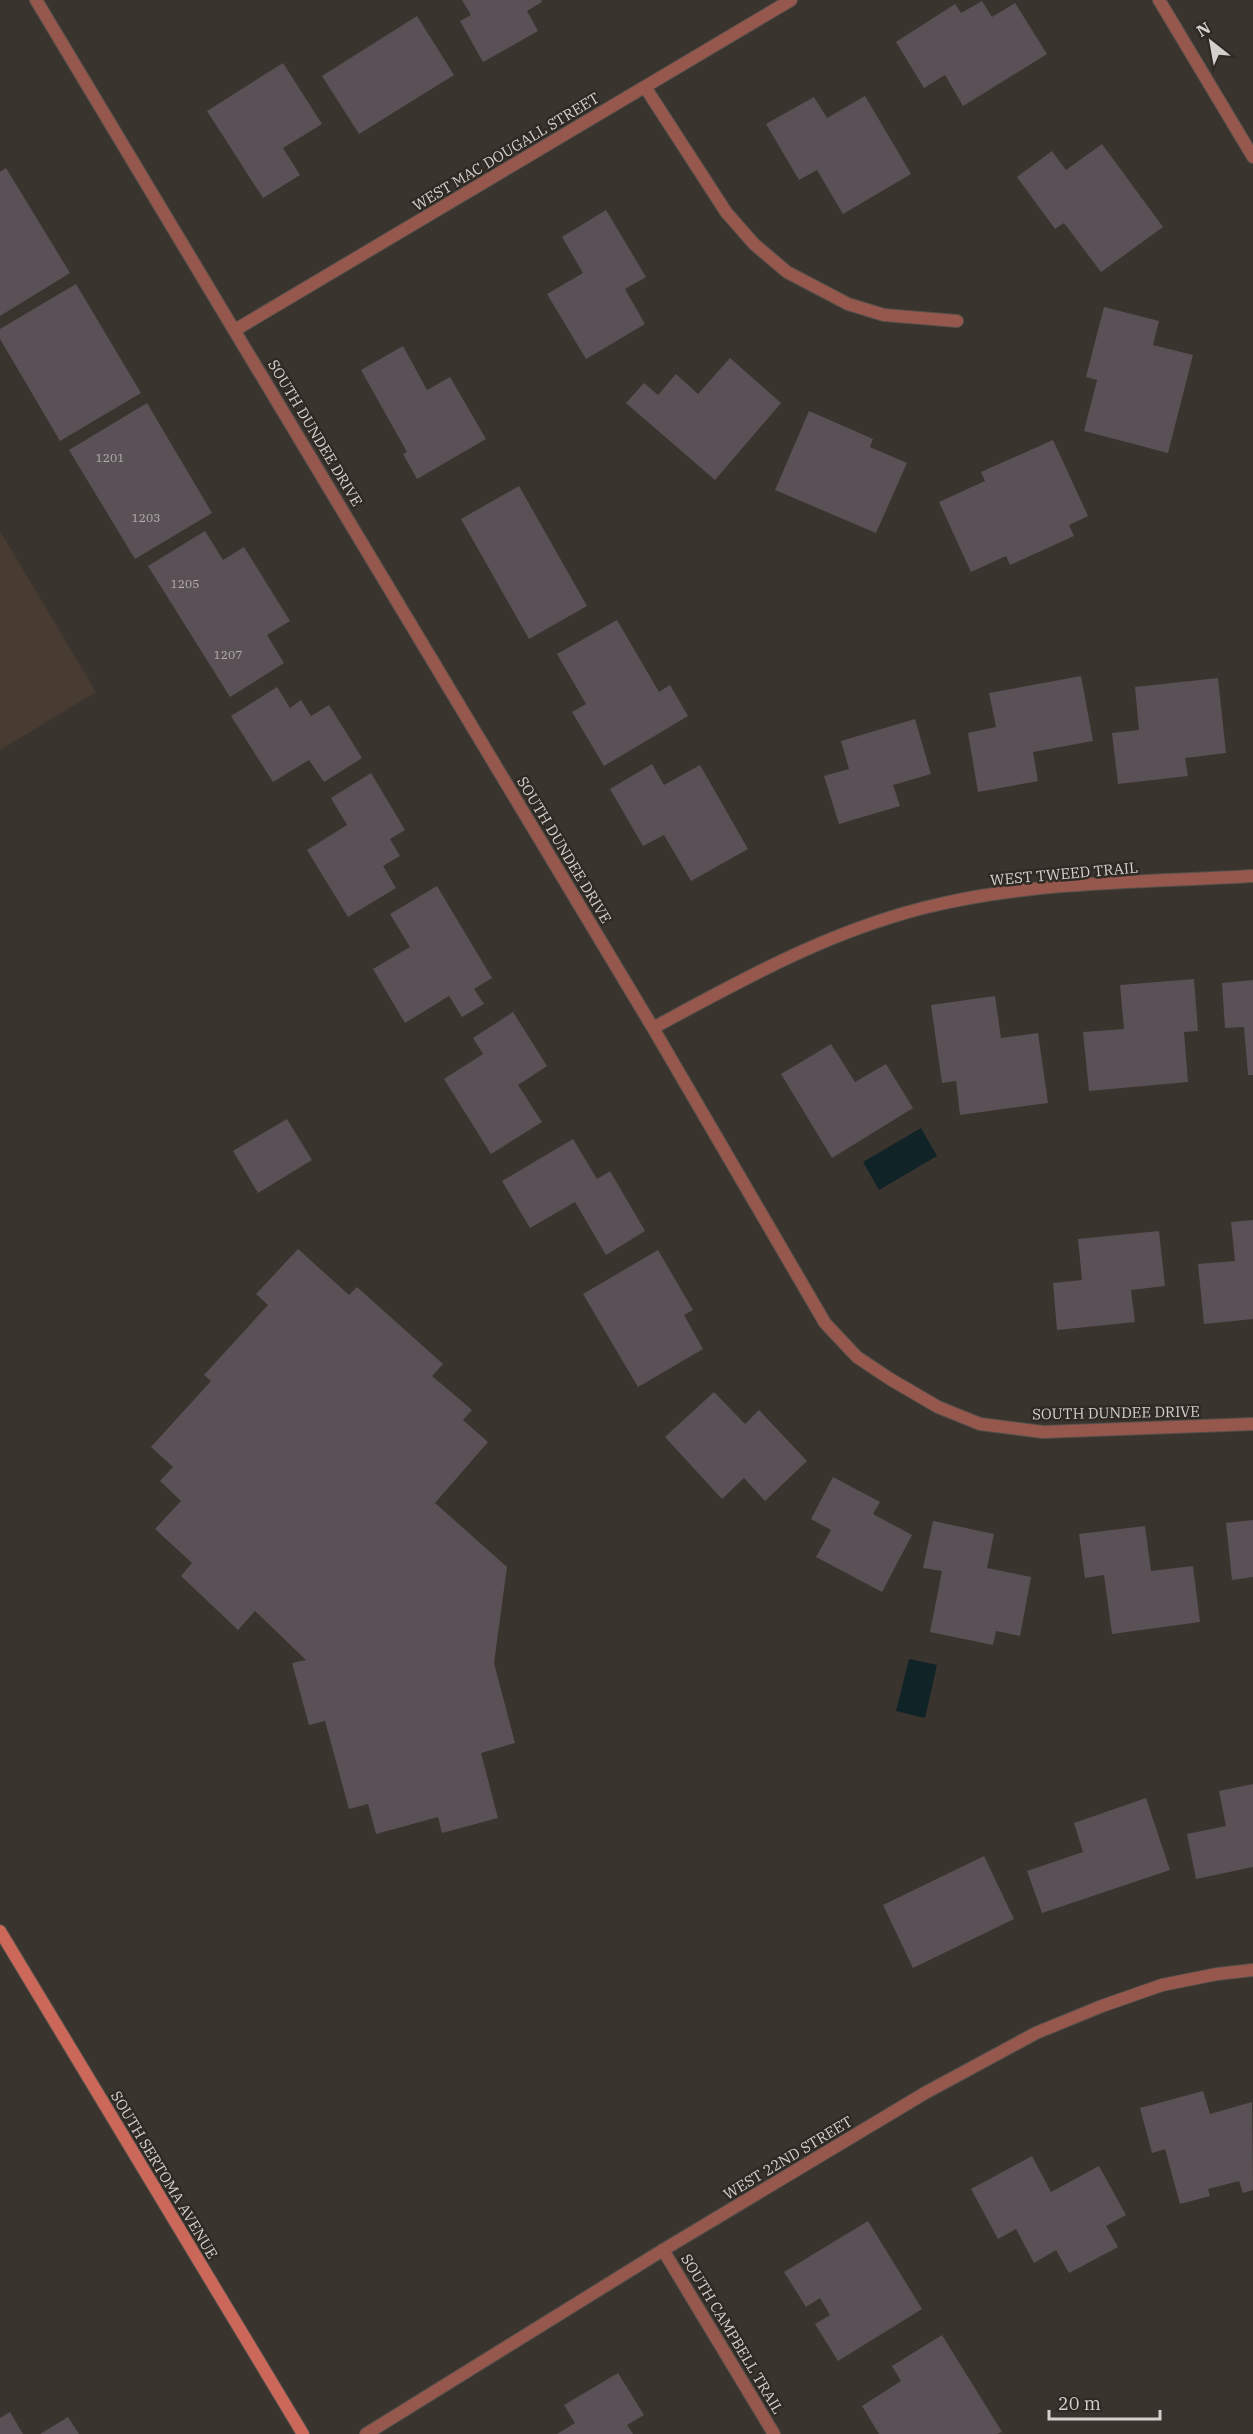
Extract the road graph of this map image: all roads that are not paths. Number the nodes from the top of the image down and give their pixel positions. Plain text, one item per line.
1 (36, 0) edge
2 (791, 0) edge
3 (1159, 0) edge
4 (645, 87) junction
5 (1253, 157) edge
6 (957, 321) dead end
7 (236, 330) junction
8 (1253, 876) edge
9 (653, 1028) junction
10 (1253, 1424) edge
11 (0, 1930) edge
12 (1253, 1970) edge
13 (663, 2250) junction
14 (303, 2434) edge
15 (366, 2434) edge
16 (774, 2434) edge

1 - 7 street, SOUTH DUNDEE DRIVE
2 - 4 street, WEST MAC DOUGALL STREET
3 - 5 street
4 - 6 street
4 - 7 street, WEST MAC DOUGALL STREET
7 - 9 street, SOUTH DUNDEE DRIVE
8 - 9 street, WEST TWEED TRAIL
9 - 10 street, SOUTH DUNDEE DRIVE
11 - 14 main road, SOUTH SERTOMA AVENUE
12 - 13 street, WEST 22ND STREET
13 - 15 street, WEST 22ND STREET
13 - 16 street, SOUTH CAMPBELL TRAIL

